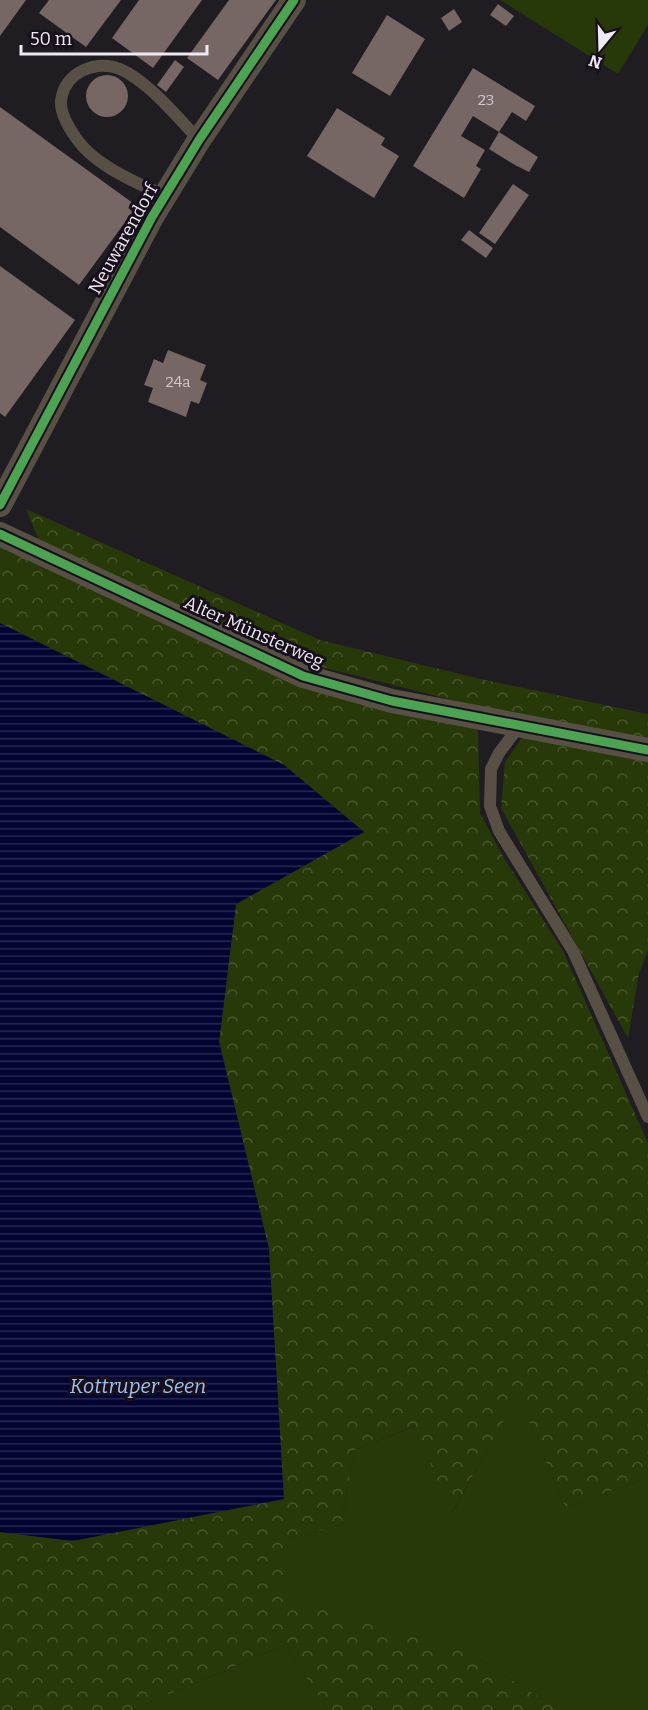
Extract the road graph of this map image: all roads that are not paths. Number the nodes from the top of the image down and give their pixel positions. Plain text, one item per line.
1 (294, 0) edge
2 (199, 140) junction
3 (165, 196) junction
4 (0, 505) edge
5 (0, 534) edge
6 (520, 725) junction
7 (648, 750) edge
8 (648, 1117) edge

1 - 2 street, Neuwarendorf
2 - 3 street, Neuwarendorf
2 - 3 lane
3 - 4 street, Neuwarendorf
5 - 6 street, Alter Münsterweg
6 - 7 street, Alter Münsterweg
6 - 8 lane

